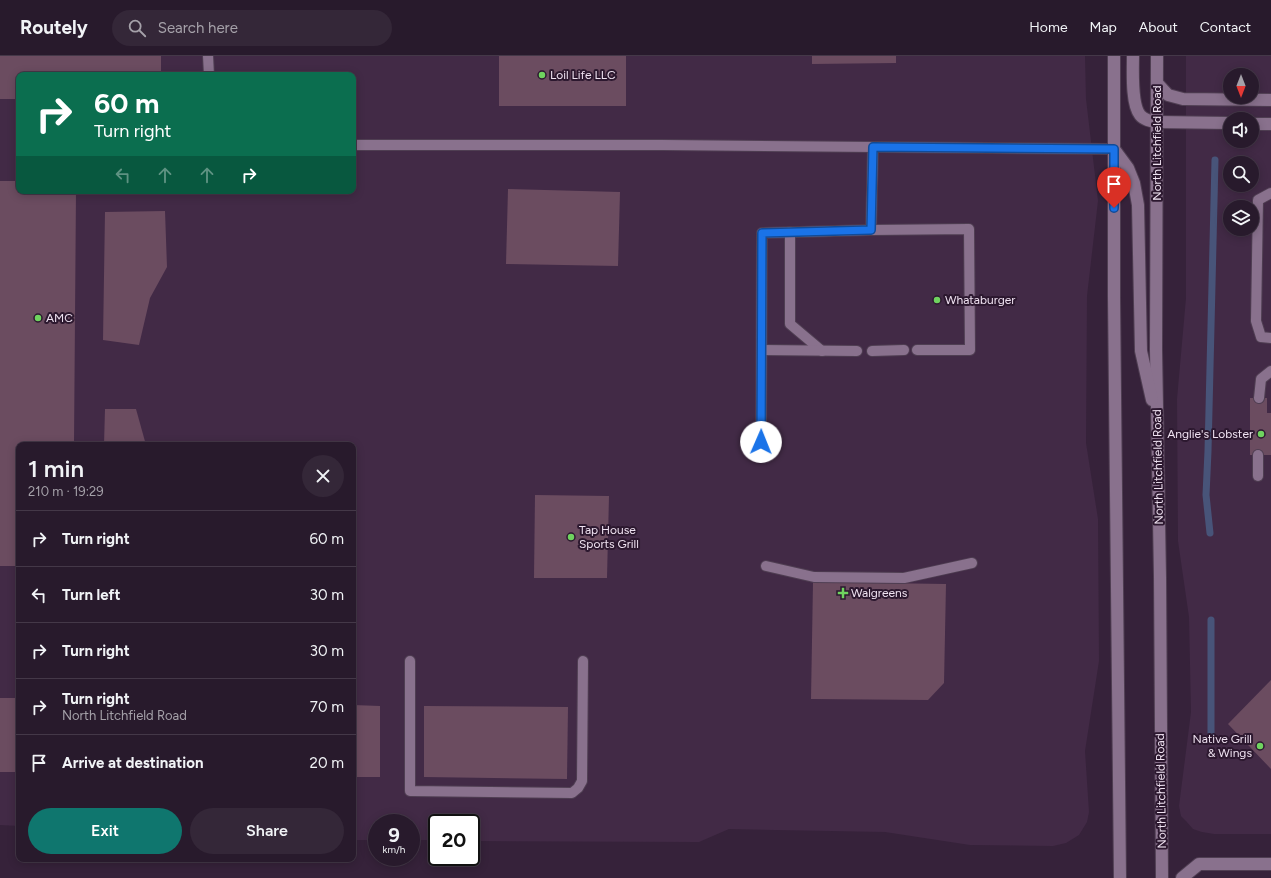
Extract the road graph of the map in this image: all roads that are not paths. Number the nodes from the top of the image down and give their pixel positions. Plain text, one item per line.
1 (208, 56) edge
2 (1114, 56) edge
3 (1133, 56) edge
4 (1157, 56) edge
5 (209, 72) edge
6 (1157, 83) junction
7 (1271, 100) edge
8 (1157, 122) junction
9 (1223, 123) edge
10 (1259, 124) edge
11 (1271, 124) edge
12 (356, 145) edge
13 (873, 147) junction
14 (1114, 149) junction
15 (1271, 193) edge
16 (871, 230) junction
17 (790, 232) junction
18 (1271, 338) edge
19 (762, 350) junction
20 (904, 350) dead end
21 (917, 350) dead end
22 (822, 351) junction
23 (857, 351) dead end
24 (872, 351) dead end
25 (1271, 371) edge
26 (1259, 398) dead end
27 (1158, 424) junction
28 (761, 442) dead end
29 (1258, 455) dead end
30 (1258, 476) dead end
31 (972, 563) dead end
32 (766, 566) dead end
33 (410, 661) dead end
34 (583, 661) dead end
35 (1271, 864) edge
36 (1120, 878) edge
37 (1162, 878) edge
38 (1182, 878) edge

1 - 5 lane
2 - 14 main road
3 - 8 main road
4 - 6 main road, North Litchfield Road
6 - 7 main road
6 - 8 main road, North Litchfield Road
8 - 9 main road
8 - 27 main road, North Litchfield Road
10 - 11 main road
12 - 13 lane
13 - 14 lane
13 - 16 lane
14 - 27 main road
14 - 36 main road
15 - 18 lane
16 - 17 lane
16 - 21 lane
17 - 19 lane
17 - 22 lane
19 - 22 lane
19 - 28 lane
20 - 24 lane
22 - 23 lane
25 - 26 lane
27 - 37 main road, North Litchfield Road
29 - 30 lane
31 - 32 lane
33 - 34 lane
35 - 38 main road

